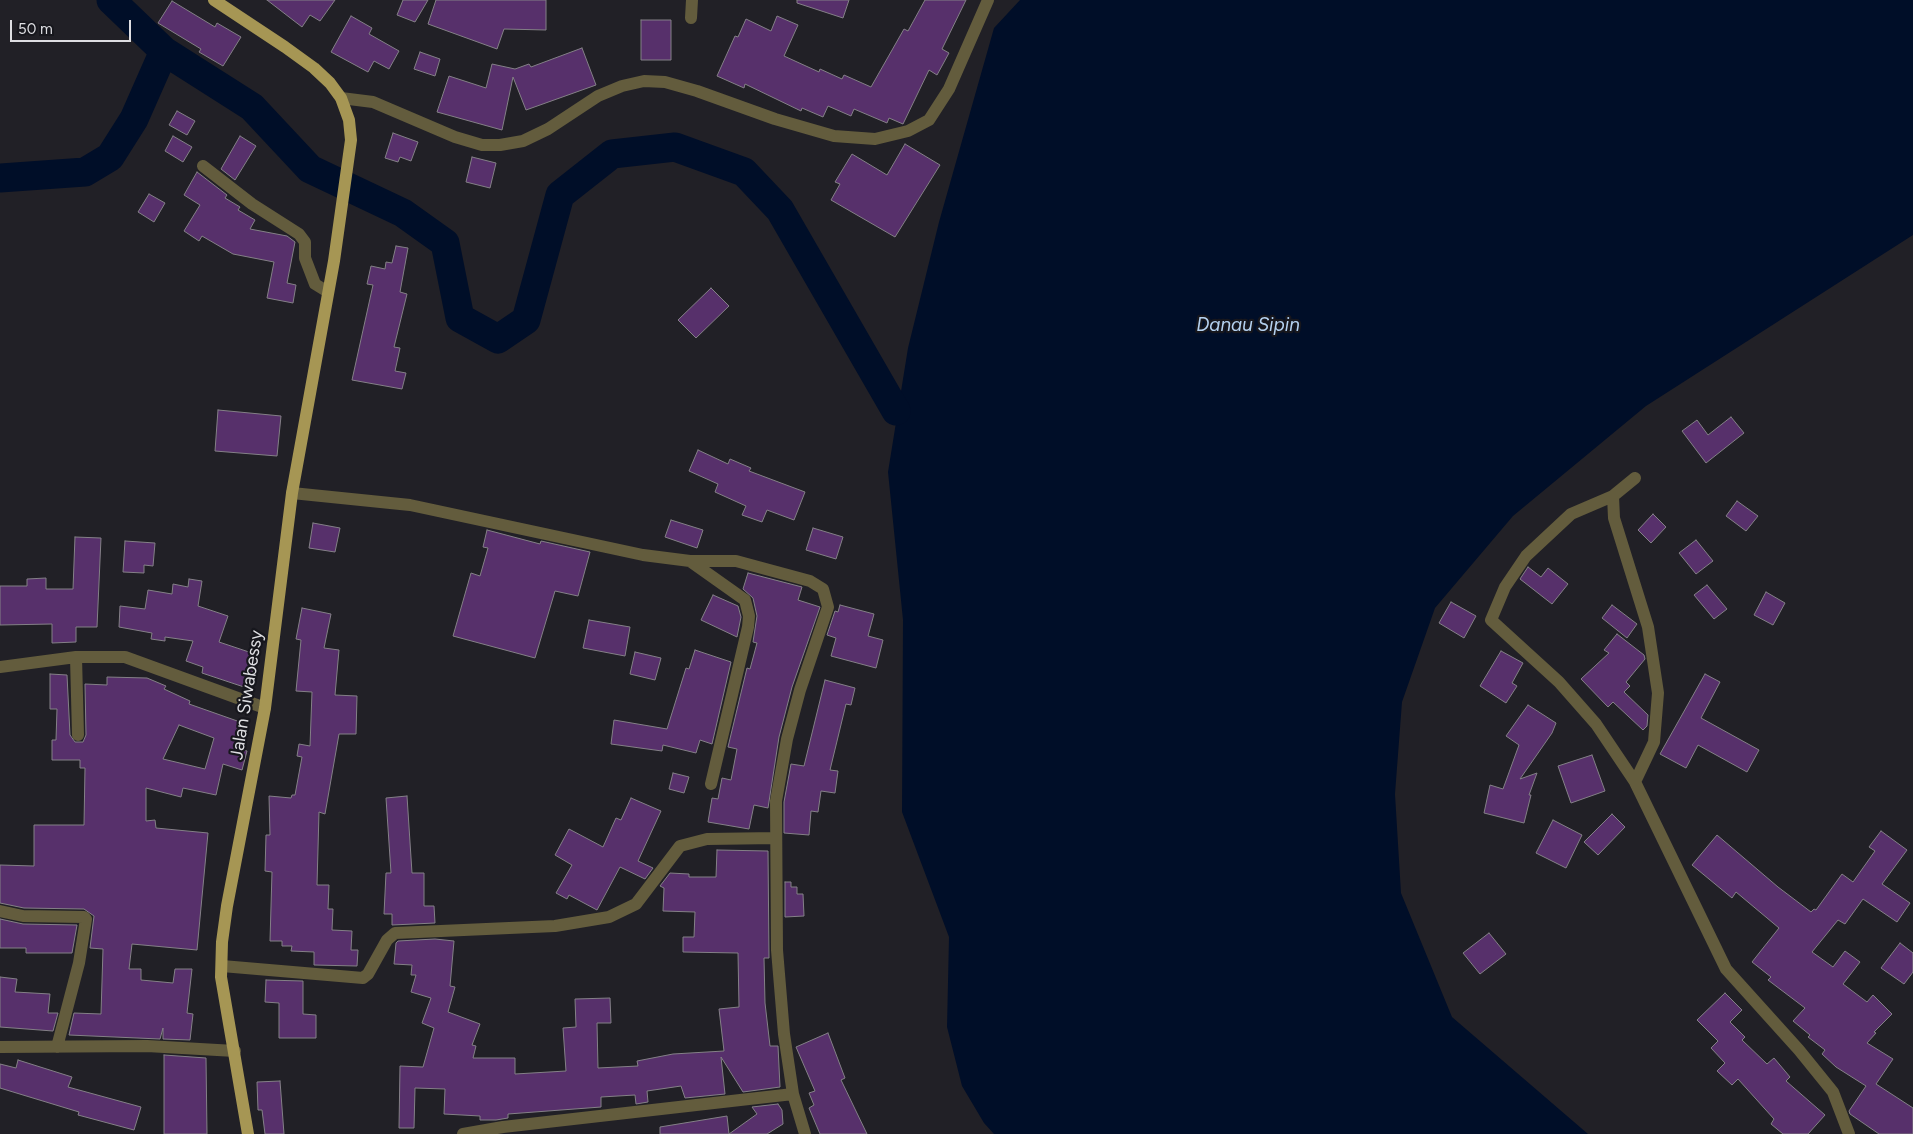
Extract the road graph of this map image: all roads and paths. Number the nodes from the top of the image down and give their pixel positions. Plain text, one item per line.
1 (214, 0) edge
2 (692, 0) edge
3 (988, 0) edge
4 (692, 18) dead end
5 (340, 98) junction
6 (203, 166) dead end
7 (328, 292) junction
8 (1635, 478) dead end
9 (292, 493) junction
10 (1613, 496) junction
11 (690, 562) junction
12 (76, 656) junction
13 (0, 667) edge
14 (265, 708) junction
15 (78, 735) dead end
16 (1635, 782) junction
17 (711, 784) dead end
18 (776, 838) junction
19 (0, 911) edge
20 (222, 966) junction
21 (57, 1047) junction
22 (0, 1048) edge
23 (235, 1051) junction
24 (793, 1094) junction
25 (248, 1134) edge
26 (463, 1134) edge
27 (805, 1134) edge
28 (1850, 1134) edge

1 - 5 main road, Jalan Siwabessy
2 - 4 street
3 - 5 street
5 - 7 main road, Jalan Siwabessy
6 - 7 street
7 - 9 main road, Jalan Siwabessy
8 - 10 street
9 - 11 street
9 - 14 main road, Jalan Siwabessy
10 - 16 street
10 - 16 street
11 - 17 street
11 - 18 street
12 - 13 street
12 - 14 street
12 - 15 street
14 - 20 main road, Jalan Siwabessy
16 - 28 street
18 - 20 street
18 - 24 street
19 - 21 street
20 - 23 main road, Jalan Siwabessy
21 - 22 street
21 - 23 street
23 - 25 main road, Jalan Siwabessy
24 - 26 street
24 - 27 street

